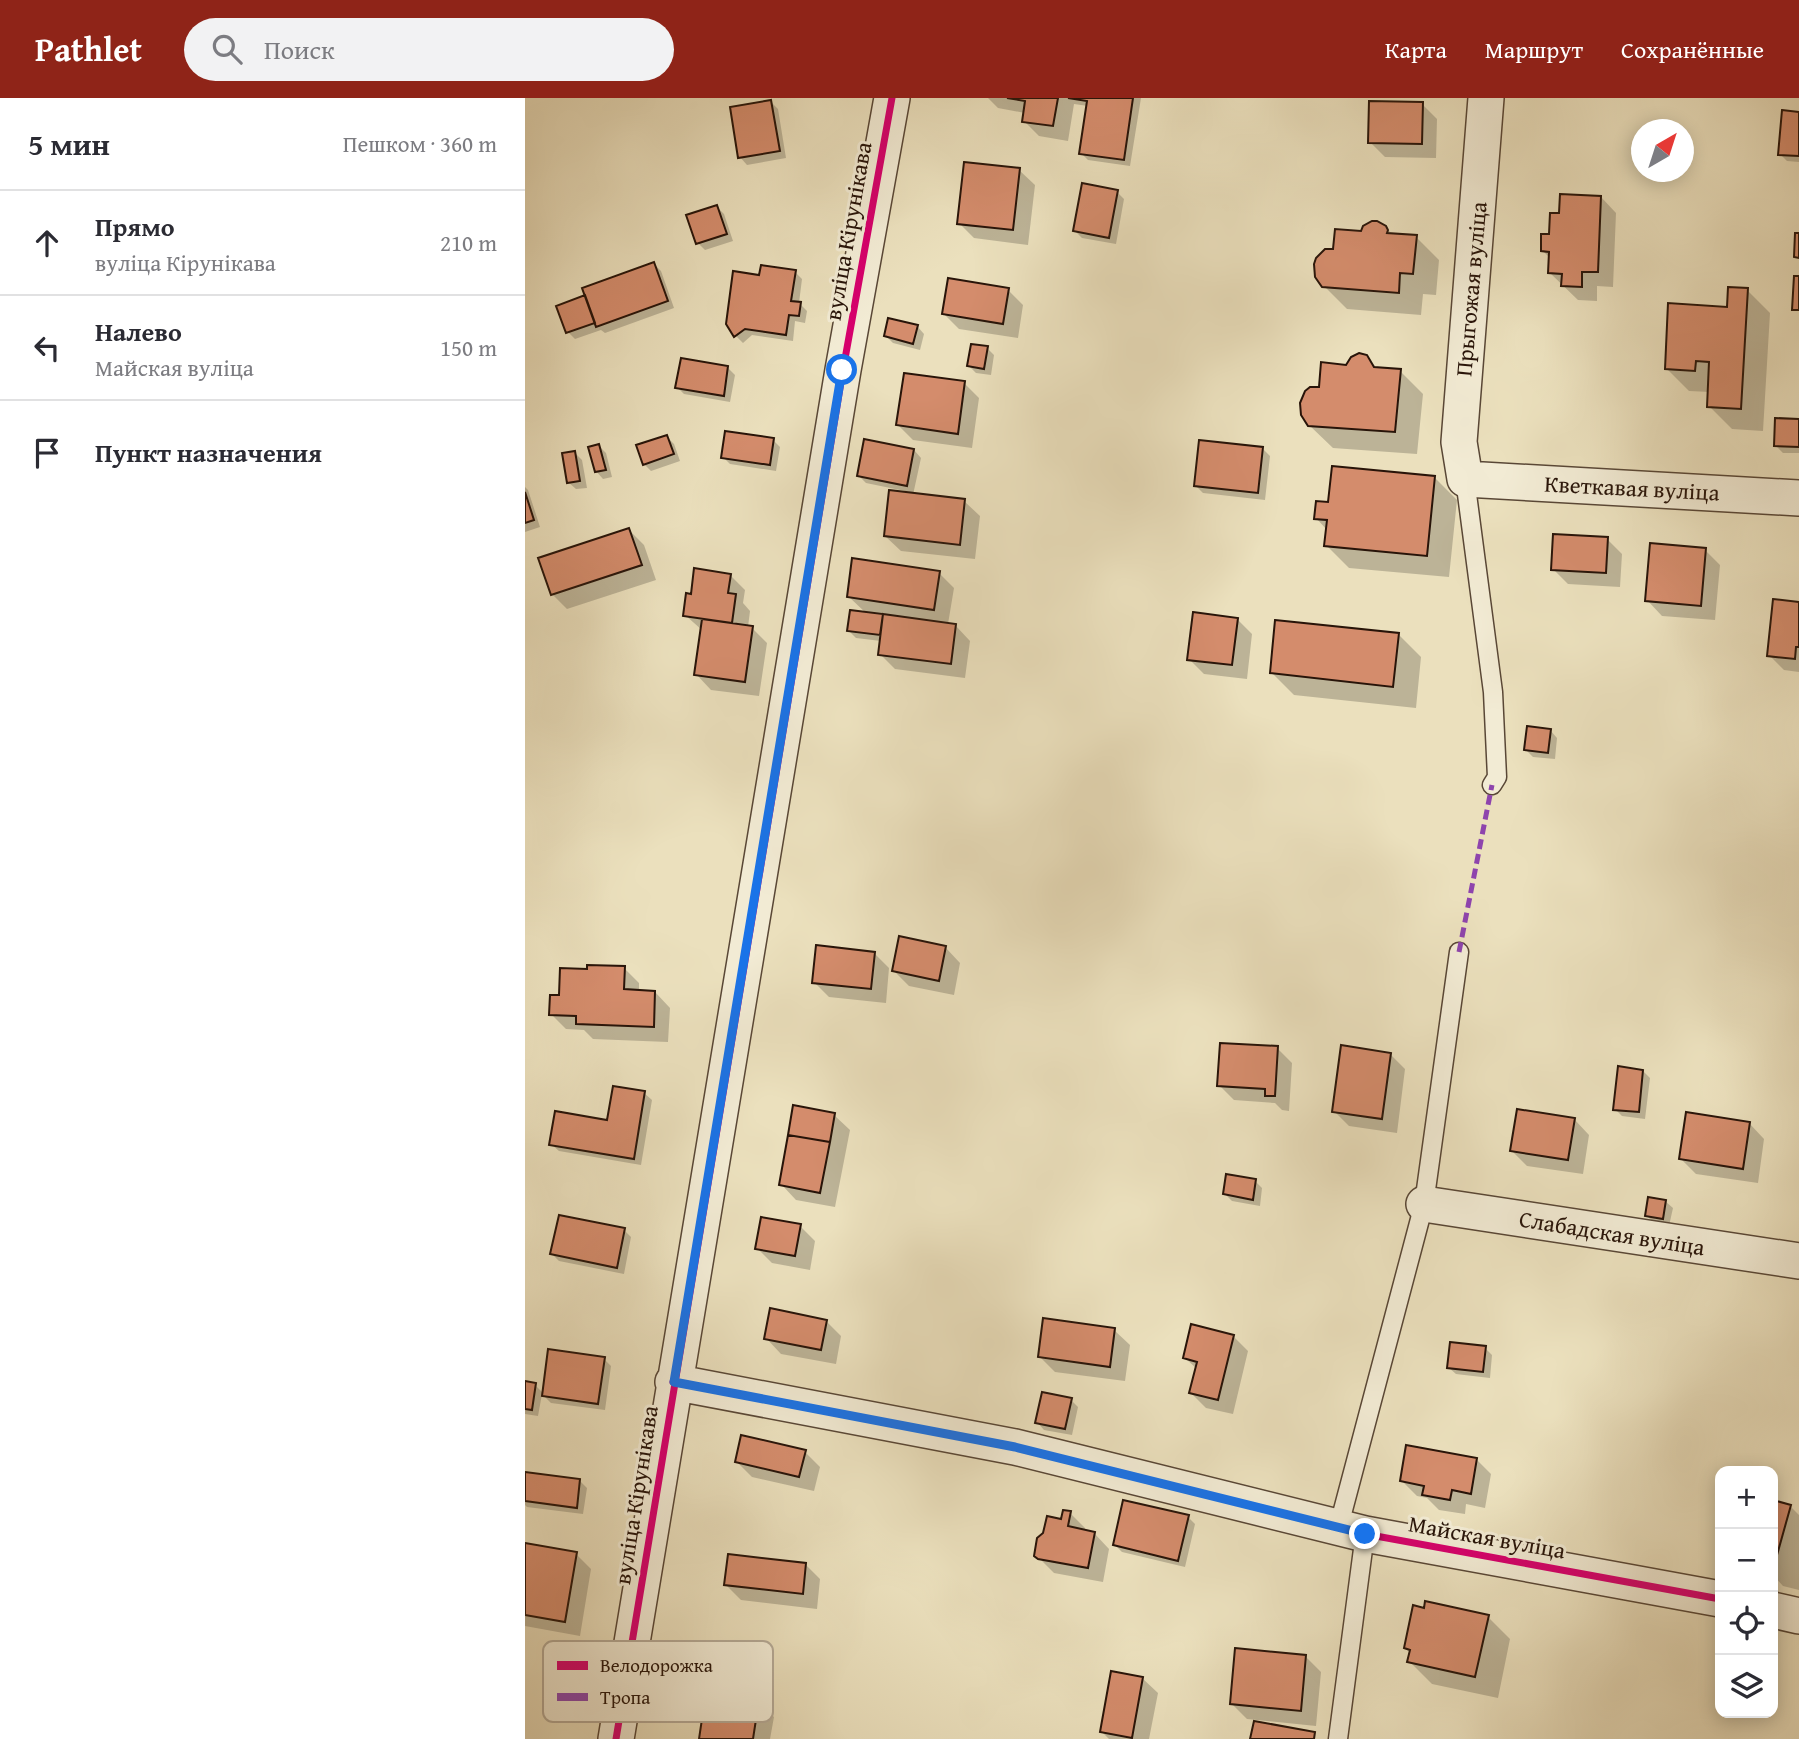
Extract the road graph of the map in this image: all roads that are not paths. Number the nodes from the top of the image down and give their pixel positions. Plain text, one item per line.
1 (892, 98) edge
2 (1486, 98) edge
3 (1465, 479) junction
4 (1799, 498) edge
5 (1492, 785) dead end
6 (1459, 952) dead end
7 (1424, 1204) junction
8 (1799, 1262) edge
9 (674, 1382) junction
10 (1351, 1531) junction
11 (1715, 1598) edge
12 (1778, 1611) edge
13 (1799, 1616) edge
14 (631, 1641) edge
15 (1338, 1739) edge

1 - 9 street, вуліца Кірунікава
2 - 3 street, Прыгожая вуліца
3 - 4 street, Кветкавая вуліца
3 - 5 lane
6 - 7 lane
7 - 8 street, Слабадская вуліца
7 - 10 lane
9 - 10 street, Майская вуліца
9 - 14 street, вуліца Кірунікава
10 - 11 street, Майская вуліца
10 - 15 lane
12 - 13 street

